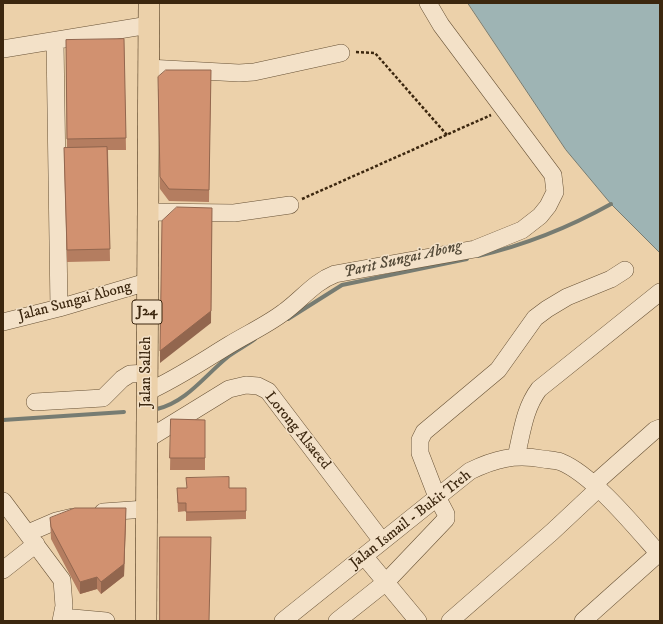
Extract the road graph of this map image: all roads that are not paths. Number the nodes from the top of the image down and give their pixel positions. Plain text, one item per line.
1 (149, 3) edge
2 (428, 3) edge
3 (149, 25) junction
4 (55, 41) junction
5 (3, 49) edge
6 (341, 53) road end
7 (148, 68) junction
8 (290, 205) road end
9 (148, 212) junction
10 (625, 270) dead end
11 (147, 282) junction
12 (660, 292) edge
13 (59, 308) junction
14 (3, 322) edge
15 (147, 383) junction
16 (36, 402) dead end
17 (660, 428) edge
18 (146, 440) junction
19 (516, 457) junction
20 (597, 486) junction
21 (437, 497) junction
22 (3, 501) edge
23 (146, 509) junction
24 (32, 538) junction
25 (382, 541) junction
26 (659, 554) edge
27 (364, 556) junction
28 (3, 570) edge
29 (386, 582) junction
30 (61, 619) edge
31 (106, 621) edge
32 (146, 621) edge
33 (283, 621) edge
34 (337, 621) edge
35 (418, 621) edge
36 (450, 621) edge
37 (583, 621) edge

1 - 3 main road, Jalan Salleh / J24
2 - 15 street
3 - 4 street
3 - 7 main road, Jalan Salleh / J24
4 - 5 street
4 - 13 street
6 - 7 street
7 - 9 main road, Jalan Salleh / J24
8 - 9 street
9 - 11 main road, Jalan Salleh / J24
10 - 21 street
11 - 13 street, Jalan Sungai Abong
11 - 15 main road, Jalan Salleh / J24
12 - 19 street
13 - 14 street, Jalan Sungai Abong
15 - 16 street
15 - 18 main road, Jalan Salleh / J24
17 - 20 street
18 - 23 main road, Jalan Salleh / J24
18 - 25 street, Lorong Alsaeed
19 - 20 street, Jalan Ismail - Bukit Treh
19 - 21 street, Jalan Ismail - Bukit Treh
20 - 26 street, Jalan Ismail - Bukit Treh
20 - 36 street
21 - 25 street, Jalan Ismail - Bukit Treh
21 - 29 street
22 - 24 street
23 - 24 street
23 - 32 main road, Jalan Salleh / J24
24 - 28 street
24 - 30 street
25 - 27 street, Jalan Ismail - Bukit Treh
26 - 37 street
27 - 29 street
27 - 33 street, Jalan Ismail - Bukit Treh
29 - 34 street
29 - 35 street
30 - 31 street

